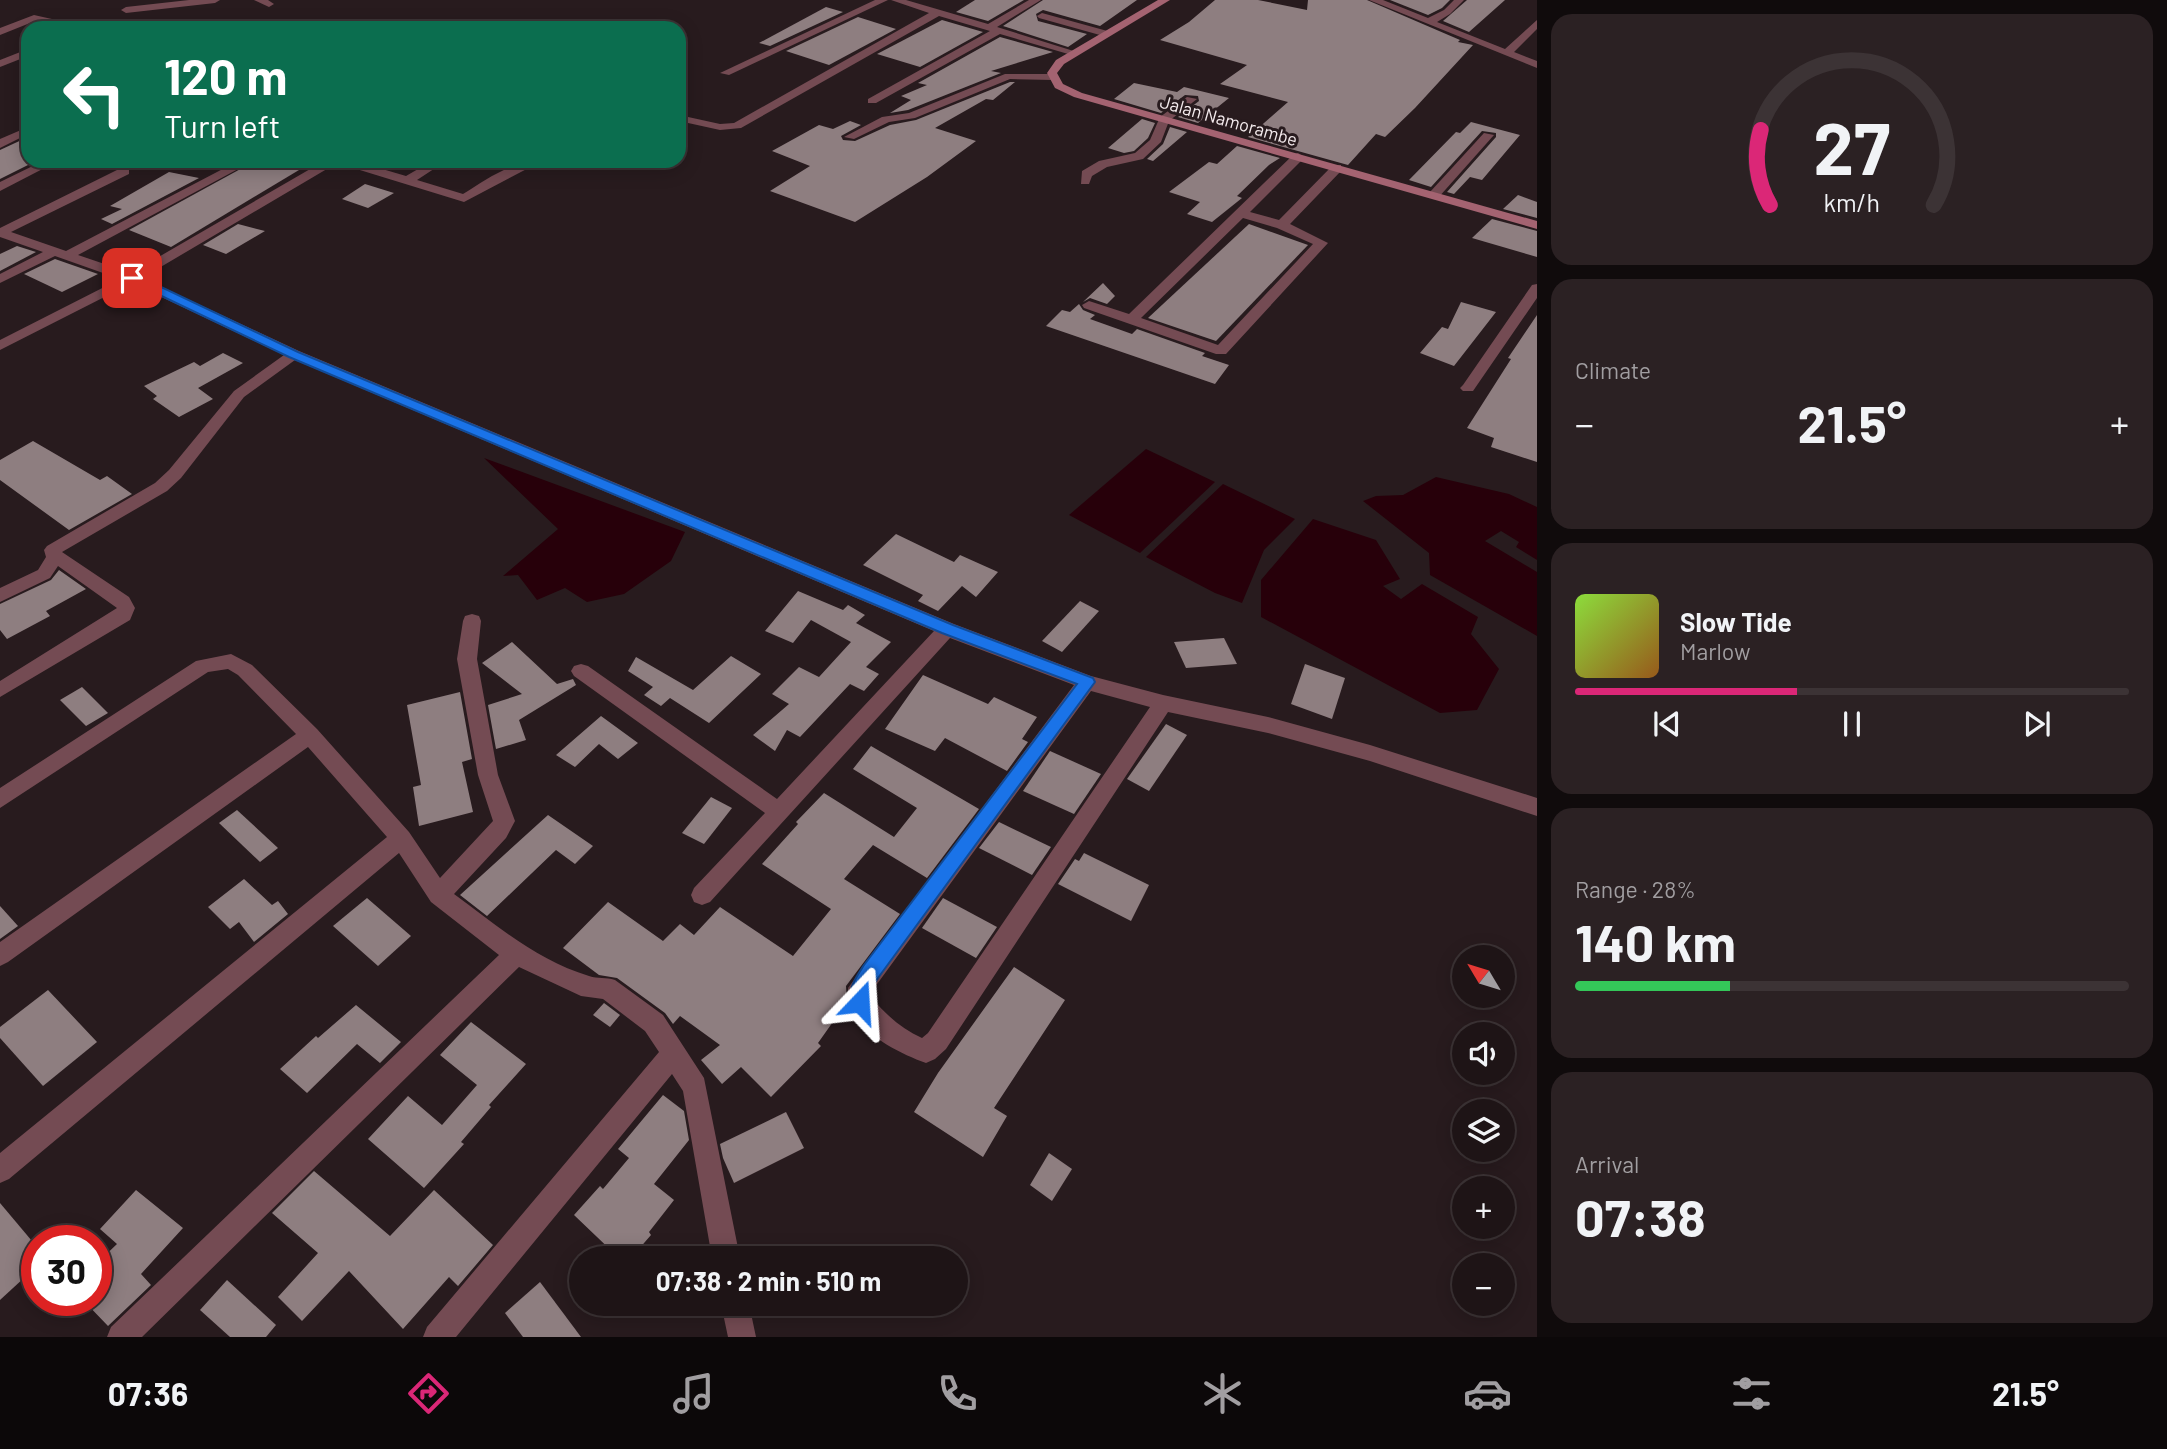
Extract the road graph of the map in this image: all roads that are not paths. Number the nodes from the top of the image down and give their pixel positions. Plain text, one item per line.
1 (215, 0) edge
2 (883, 0) edge
3 (896, 0) edge
4 (1035, 0) edge
5 (1165, 0) edge
6 (1374, 0) edge
7 (1459, 0) edge
8 (937, 9) junction
9 (126, 10) dead end
10 (1042, 16) dead end
11 (31, 21) edge
12 (52, 21) edge
13 (1429, 22) junction
14 (1537, 23) edge
15 (21, 24) edge
16 (3, 29) edge
17 (995, 29) junction
18 (1107, 34) junction
19 (1075, 52) junction
20 (1507, 53) junction
21 (21, 55) edge
22 (0, 64) edge
23 (1537, 65) edge
24 (725, 74) dead end
25 (1053, 77) junction
26 (1191, 99) dead end
27 (872, 101) dead end
28 (1164, 119) junction
29 (686, 120) edge
30 (21, 134) edge
31 (1488, 135) dead end
32 (849, 137) dead end
33 (0, 144) edge
34 (1298, 157) junction
35 (38, 168) edge
36 (233, 168) edge
37 (321, 168) edge
38 (365, 168) edge
39 (428, 168) edge
40 (519, 168) edge
41 (1337, 168) junction
42 (125, 171) dead end
43 (407, 181) junction
44 (1085, 181) dead end
45 (0, 187) edge
46 (1434, 195) junction
47 (1241, 213) junction
48 (1282, 225) junction
49 (1537, 225) edge
50 (0, 233) edge
51 (59, 255) junction
52 (132, 278) junction
53 (0, 279) edge
54 (1537, 288) edge
55 (1089, 305) dead end
56 (1131, 320) junction
57 (0, 346) edge
58 (294, 354) junction
59 (1468, 388) dead end
60 (55, 557) junction
61 (0, 596) edge
62 (472, 621) dead end
63 (947, 629) junction
64 (580, 671) dead end
65 (1087, 682) junction
66 (0, 690) edge
67 (1163, 703) junction
68 (310, 735) junction
69 (0, 799) edge
70 (1537, 807) edge
71 (780, 812) junction
72 (401, 838) junction
73 (439, 895) junction
74 (702, 895) dead end
75 (516, 954) junction
76 (0, 955) edge
77 (673, 1054) junction
78 (0, 1170) edge
79 (724, 1246) edge
80 (738, 1316) edge
81 (121, 1337) edge
82 (437, 1337) edge
83 (742, 1337) edge

1 - 9 street
2 - 24 street
3 - 8 street
4 - 17 street
5 - 18 main road
6 - 13 street
7 - 13 street
8 - 17 street
8 - 29 street
10 - 18 street
11 - 12 street
13 - 20 street
14 - 20 street
15 - 16 street
17 - 19 street
17 - 27 street
18 - 19 main road
19 - 25 main road
20 - 23 street
21 - 22 street
25 - 28 main road, Jalan Namorambe
25 - 32 street
26 - 28 street
28 - 34 main road, Jalan Namorambe
28 - 44 street
30 - 33 street
31 - 46 street
34 - 41 main road, Jalan Namorambe
34 - 47 street
35 - 45 street
36 - 51 street
37 - 52 street
38 - 43 street
39 - 43 street
40 - 43 street
41 - 46 main road, Jalan Namorambe
41 - 48 street
42 - 50 street
46 - 49 main road, Jalan Namorambe
47 - 48 street
47 - 56 street
48 - 56 street
50 - 51 street
51 - 52 street
51 - 53 street
52 - 57 street
52 - 58 street
54 - 59 street
55 - 56 street
58 - 60 street
58 - 63 street
60 - 61 street
60 - 66 street
62 - 73 street
63 - 65 street
63 - 71 street
64 - 71 street
65 - 67 street
65 - 67 street
67 - 70 street
68 - 69 street
68 - 72 street
68 - 76 street
71 - 74 street
72 - 73 street
72 - 78 street
73 - 75 street
75 - 77 street
75 - 81 street
77 - 79 street
77 - 82 street
80 - 83 street

